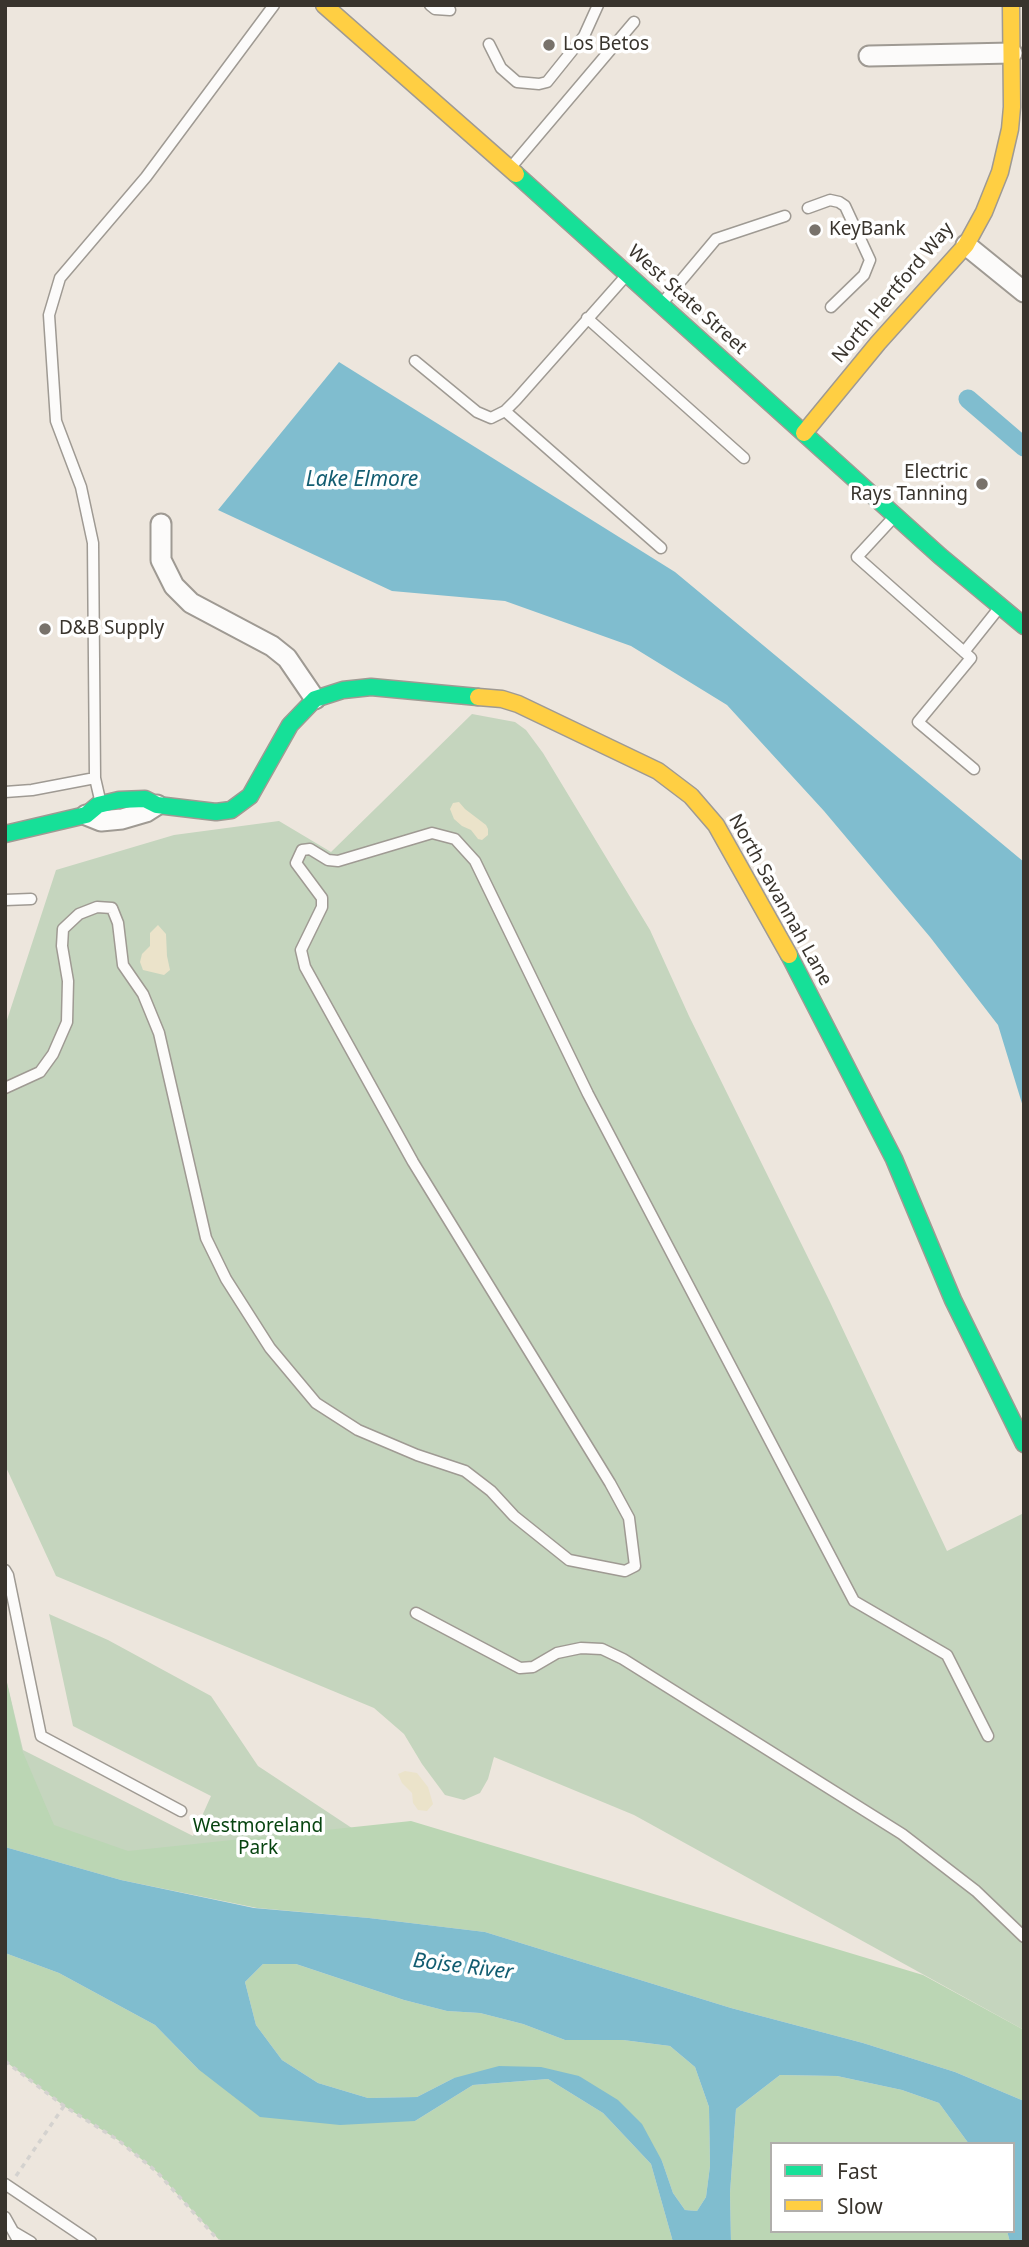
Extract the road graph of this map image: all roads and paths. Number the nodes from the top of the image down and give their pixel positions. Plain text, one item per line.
1 (274, 5) edge
2 (324, 5) edge
3 (430, 5) edge
4 (598, 5) edge
5 (1011, 5) edge
6 (450, 9) dead end
7 (634, 22) dead end
8 (489, 44) dead end
9 (1012, 52) junction
10 (869, 56) dead end
11 (510, 169) junction
12 (808, 208) dead end
13 (785, 216) dead end
14 (965, 245) junction
15 (626, 275) junction
16 (1024, 292) edge
17 (661, 305) junction
18 (831, 307) dead end
19 (587, 318) junction
20 (415, 361) dead end
21 (505, 411) junction
22 (804, 433) junction
23 (744, 458) dead end
24 (895, 515) junction
25 (161, 524) dead end
26 (660, 548) dead end
27 (1001, 606) junction
28 (1021, 619) edge
29 (964, 652) junction
30 (315, 699) junction
31 (974, 769) dead end
32 (95, 778) junction
33 (5, 792) edge
34 (157, 805) joint
35 (97, 813) junction
36 (5, 834) edge
37 (31, 899) dead end
38 (5, 900) edge
39 (5, 1088) edge
40 (1024, 1444) edge
41 (5, 1570) edge
42 (416, 1613) dead end
43 (988, 1737) dead end
44 (181, 1811) dead end
45 (1024, 1937) edge
46 (5, 2061) edge
47 (64, 2106) junction
48 (7, 2185) edge
49 (5, 2217) edge
50 (16, 2237) edge
51 (31, 2242) edge
52 (91, 2242) edge
53 (220, 2242) edge

1 - 32 lane
2 - 11 street, West State Street
3 - 6 lane
4 - 8 lane
5 - 9 street, North Hertford Way
7 - 11 lane
9 - 10 street
9 - 14 street, North Hertford Way
11 - 15 street, West State Street
12 - 18 lane
13 - 17 lane
14 - 16 street
14 - 22 street, North Hertford Way
15 - 17 street, West State Street
15 - 19 lane
17 - 22 street, West State Street
19 - 21 lane
19 - 23 lane
20 - 21 lane
21 - 26 lane
22 - 24 street, West State Street
24 - 27 street, West State Street
24 - 29 lane
25 - 30 street
27 - 28 street, West State Street
27 - 29 lane
29 - 31 lane
30 - 34 street
30 - 40 street, North Savannah Lane
32 - 33 lane
32 - 35 lane
34 - 35 street
35 - 36 street
37 - 38 lane
39 - 43 lane
41 - 44 lane
42 - 45 lane
46 - 47 path
47 - 48 path
47 - 53 path
48 - 52 lane
49 - 50 lane
50 - 51 lane

